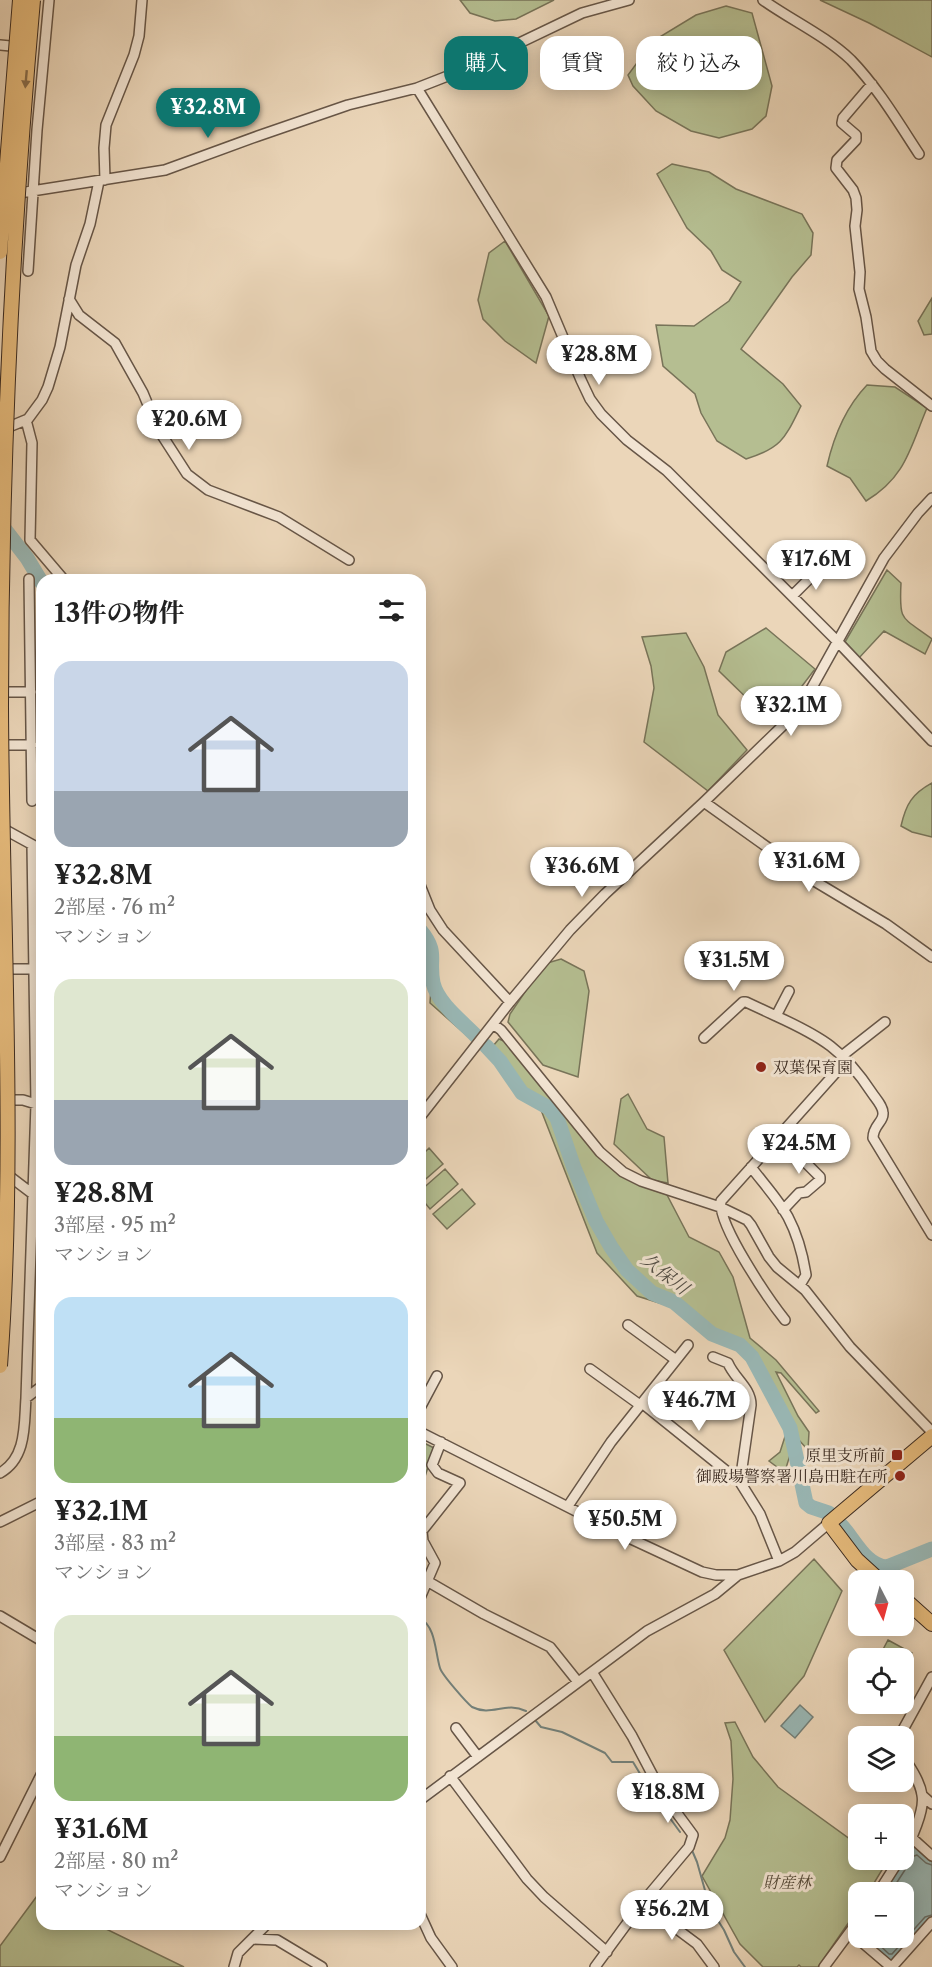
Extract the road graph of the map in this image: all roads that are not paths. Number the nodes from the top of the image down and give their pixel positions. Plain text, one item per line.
1 (20, 0) edge
2 (33, 0) edge
3 (49, 0) edge
4 (142, 0) edge
5 (629, 0) edge
6 (763, 0) edge
7 (0, 45) edge
8 (44, 49) junction
9 (872, 84) junction
10 (417, 88) junction
11 (919, 154) dead end
12 (102, 181) junction
13 (32, 191) junction
14 (0, 196) edge
15 (0, 252) edge
16 (28, 270) dead end
17 (69, 299) junction
18 (932, 406) edge
19 (26, 420) junction
20 (0, 430) edge
21 (932, 498) edge
22 (349, 560) dead end
23 (822, 567) dead end
24 (59, 574) edge
25 (29, 579) dead end
26 (792, 596) junction
27 (838, 642) junction
28 (0, 692) edge
29 (31, 692) junction
30 (932, 741) edge
31 (32, 745) junction
32 (0, 746) edge
33 (32, 801) dead end
34 (704, 802) junction
35 (0, 827) edge
36 (32, 845) junction
37 (36, 847) edge
38 (426, 900) edge
39 (932, 957) edge
40 (0, 969) edge
41 (34, 969) junction
42 (789, 991) dead end
43 (510, 1002) junction
44 (36, 1003) edge
45 (776, 1016) junction
46 (885, 1022) dead end
47 (493, 1024) junction
48 (705, 1038) dead end
49 (845, 1057) junction
50 (0, 1100) edge
51 (36, 1104) joint
52 (426, 1109) edge
53 (779, 1136) junction
54 (751, 1167) junction
55 (0, 1169) edge
56 (33, 1194) junction
57 (36, 1196) edge
58 (720, 1207) junction
59 (783, 1210) junction
60 (932, 1235) edge
61 (800, 1285) junction
62 (785, 1320) dead end
63 (628, 1325) dead end
64 (688, 1345) dead end
65 (713, 1357) dead end
66 (676, 1360) junction
67 (0, 1366) edge
68 (590, 1369) dead end
69 (436, 1376) dead end
70 (36, 1390) edge
71 (426, 1396) edge
72 (26, 1398) junction
73 (641, 1404) junction
74 (932, 1434) edge
75 (426, 1435) edge
76 (441, 1442) junction
77 (0, 1473) edge
78 (740, 1482) junction
79 (36, 1504) edge
80 (568, 1506) junction
81 (0, 1522) edge
82 (829, 1523) junction
83 (426, 1526) edge
84 (426, 1546) edge
85 (779, 1561) junction
86 (868, 1570) edge
87 (738, 1575) junction
88 (428, 1581) junction
89 (426, 1585) edge
90 (914, 1608) edge
91 (0, 1616) edge
92 (932, 1624) edge
93 (36, 1637) edge
94 (592, 1672) junction
95 (932, 1677) edge
96 (578, 1682) junction
97 (905, 1726) edge
98 (456, 1728) dead end
99 (477, 1758) junction
100 (914, 1775) edge
101 (450, 1776) junction
102 (36, 1785) edge
103 (426, 1795) edge
104 (922, 1796) junction
105 (932, 1804) edge
106 (914, 1830) edge
107 (914, 1840) edge
108 (932, 1856) edge
109 (0, 1857) edge
110 (642, 1903) junction
111 (932, 1922) edge
112 (426, 1927) edge
113 (261, 1930) edge
114 (848, 1935) edge
115 (253, 1939) junction
116 (869, 1948) edge
117 (607, 1952) junction
118 (234, 1967) edge
119 (322, 1967) edge
120 (452, 1967) edge
121 (595, 1967) edge
122 (714, 1967) edge
123 (825, 1967) edge
124 (892, 1967) edge

1 - 15 highway, bridge
2 -> 67 highway, bridge
3 - 8 street
4 - 12 street
5 - 10 street
6 - 9 street
7 - 8 street
8 - 13 street
9 - 11 street
9 - 18 street
10 - 12 street
10 - 26 street
12 - 13 street
12 - 17 street
13 - 14 street
13 - 16 street
17 - 19 street
17 - 22 street
19 - 20 street
19 - 24 street
21 - 27 street
23 - 26 street
25 - 29 street
26 - 27 street
27 - 30 street
27 - 34 street
28 - 29 street
29 - 31 street
31 - 32 street
31 - 33 street
34 - 39 street
34 - 43 street
35 - 36 street
36 - 37 street
36 - 41 street
38 - 43 street
40 - 41 street
41 - 44 street
42 - 45 street
43 - 47 street
45 - 48 street
45 - 49 street
46 - 49 street
47 - 52 street
47 - 58 street
49 - 53 street
49 - 60 street
50 - 51 street
51 - 56 street
53 - 54 street
53 - 59 street
54 - 58 street
54 - 59 street
55 - 56 street
56 - 57 street
56 - 72 street
58 - 61 street
58 - 62 street
59 - 61 street
61 - 74 street
63 - 66 street
64 - 66 street
65 - 78 street
66 - 73 street
68 - 73 street
69 - 71 street
70 - 72 street
72 - 77 street
73 - 78 street
73 - 80 street
74 - 82 highway
75 - 76 street
76 - 80 street
76 - 83 street
78 - 85 street
79 - 81 street
80 - 87 street
82 - 85 street
82 - 86 highway
84 - 88 street
85 - 87 street
87 - 94 street
88 - 89 street
88 - 96 street
90 - 92 highway
91 - 93 street
94 - 96 street
94 - 110 street
95 - 97 street
96 - 99 street
98 - 99 street
99 - 101 street
100 - 104 street
101 - 103 street
101 - 117 street
102 - 109 street
104 - 105 street
104 - 106 street
107 - 108 street
110 - 117 street
110 - 122 street
111 - 124 street
112 - 120 street
113 - 115 street
114 - 123 street
115 - 118 street
115 - 119 street
116 - 124 street
117 - 121 street

